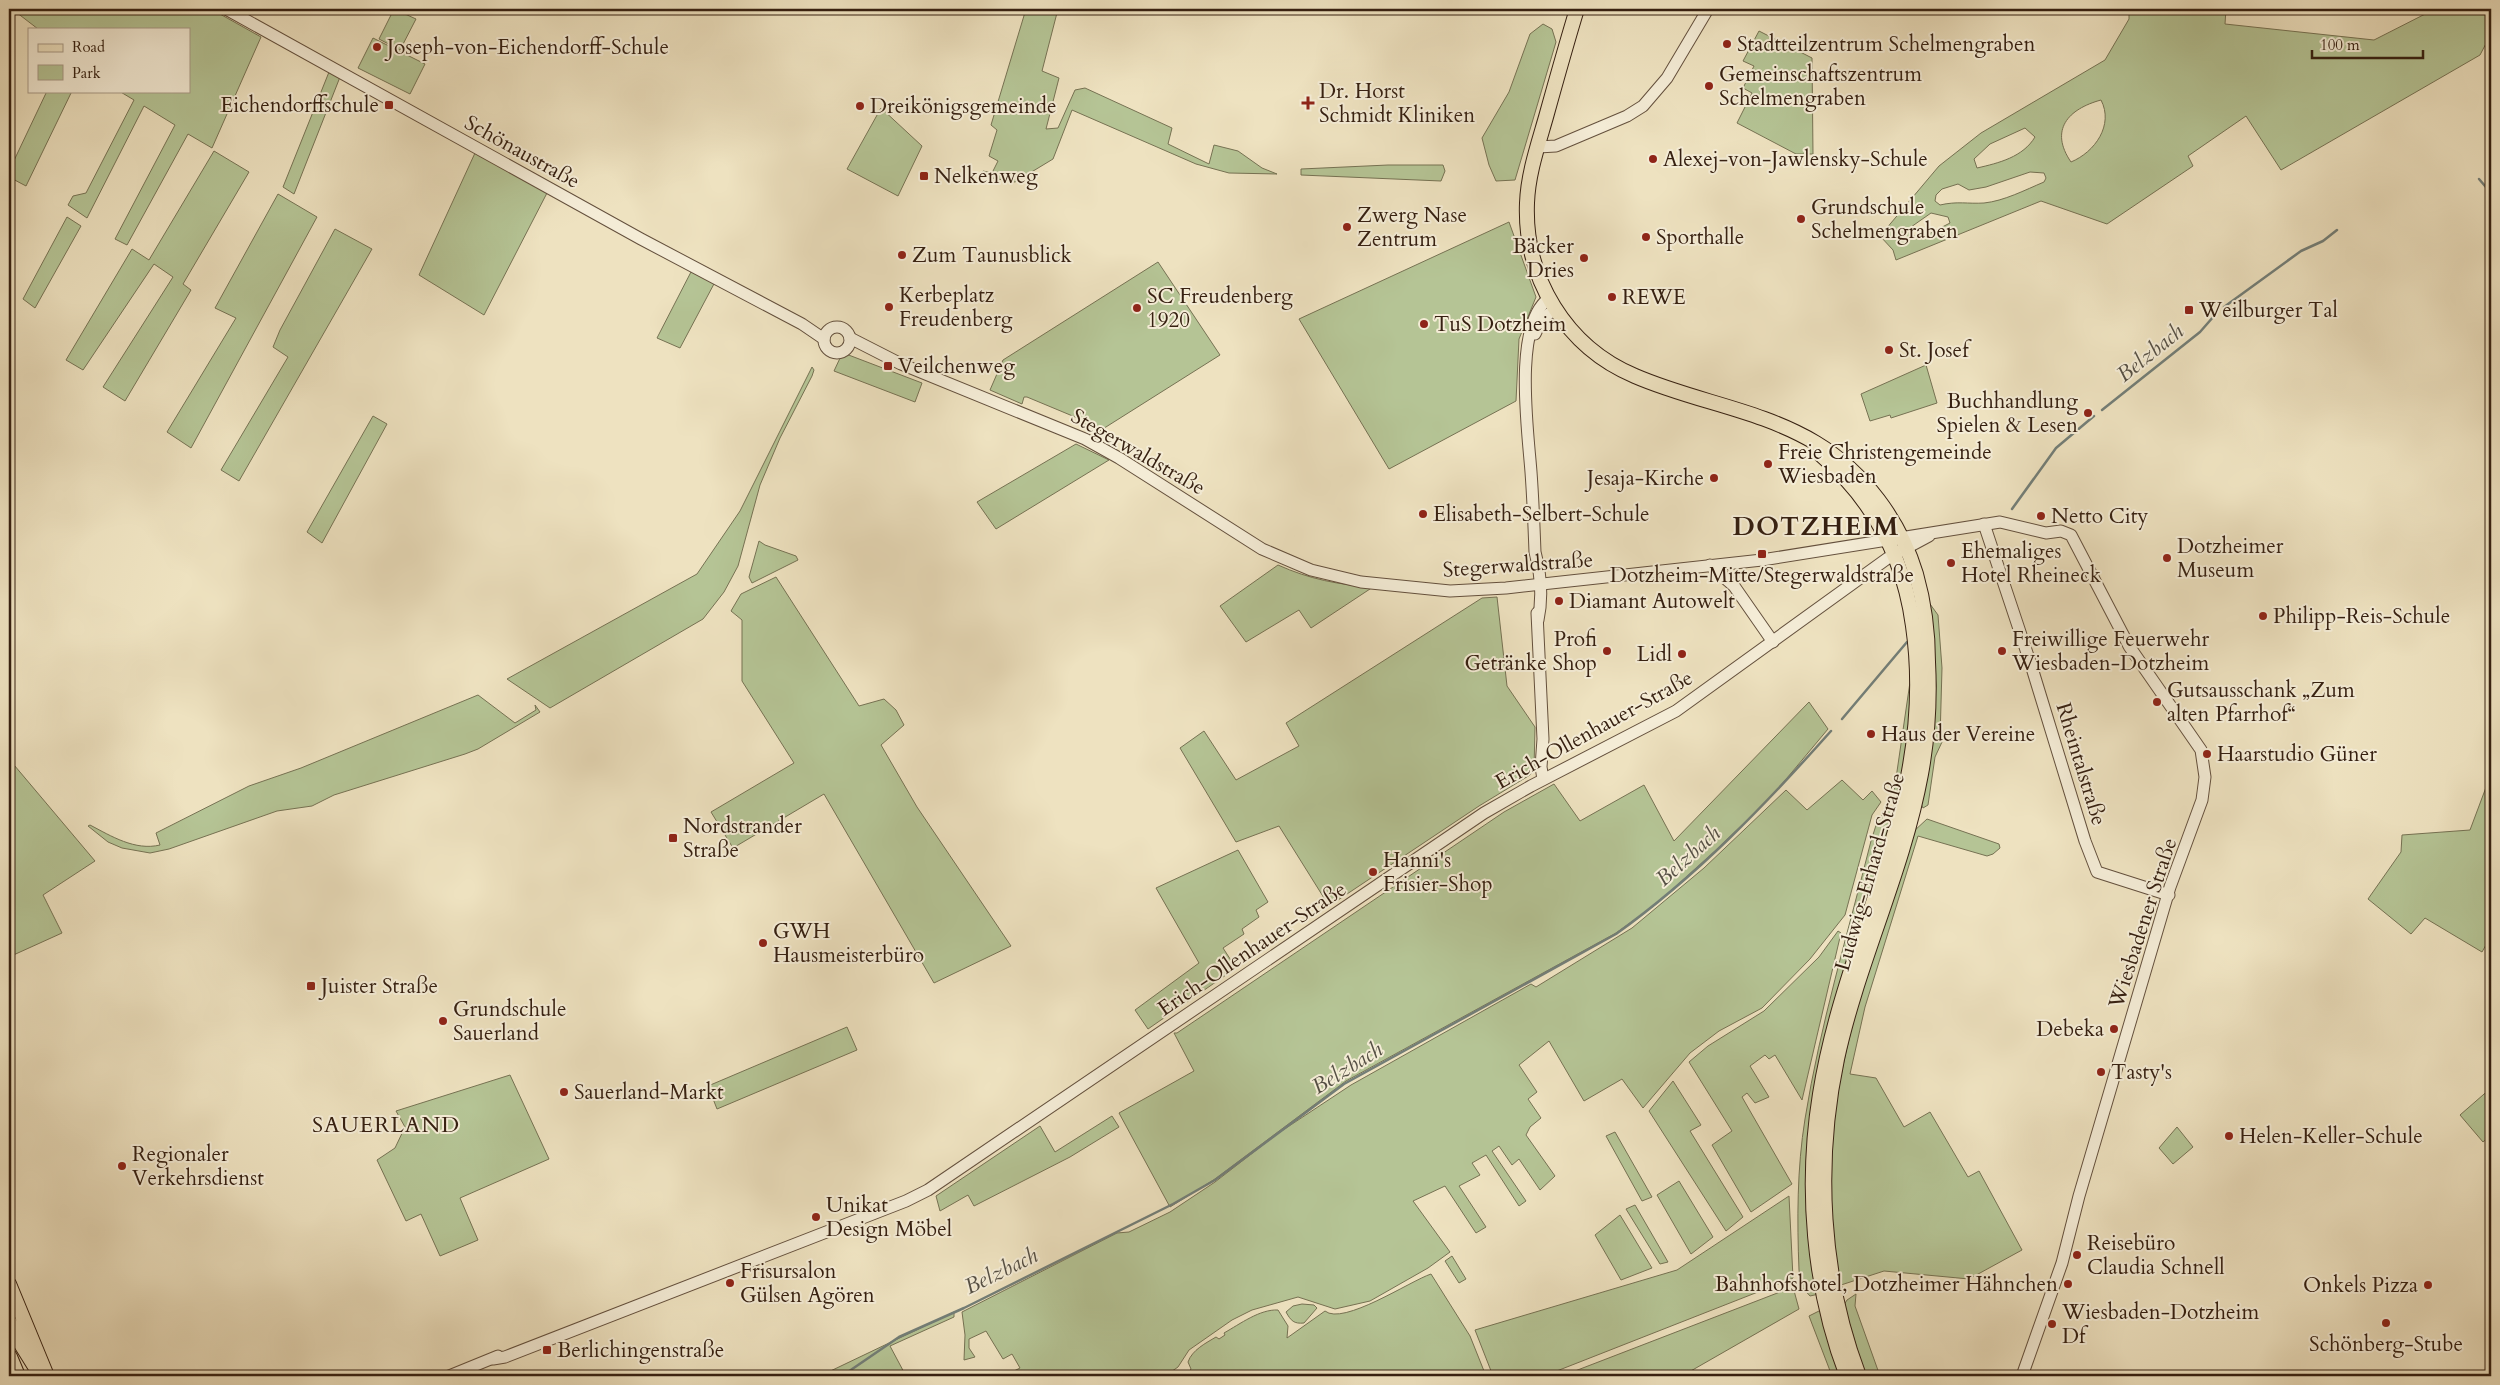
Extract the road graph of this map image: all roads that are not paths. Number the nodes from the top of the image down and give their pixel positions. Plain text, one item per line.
1 (226, 9) edge
2 (1577, 9) edge
3 (1708, 9) edge
4 (1539, 142) junction
5 (1552, 304) junction
6 (827, 334) junction
7 (849, 342) junction
8 (1984, 524) junction
9 (2066, 532) joint
10 (1898, 544) junction
11 (1744, 562) junction
12 (1710, 566) junction
13 (1877, 566) junction
14 (1900, 568) junction
15 (1536, 585) junction
16 (1734, 586) junction
17 (1760, 623) junction
18 (1792, 628) junction
19 (1773, 642) junction
20 (1549, 777) junction
21 (1910, 800) junction
22 (1904, 823) junction
23 (2169, 895) junction
24 (9, 1284) edge
25 (9, 1323) edge
26 (9, 1357) edge
27 (17, 1376) edge
28 (42, 1376) edge
29 (48, 1376) edge
30 (449, 1376) edge
31 (1847, 1376) edge
32 (1859, 1376) edge
33 (2021, 1376) edge

1 - 6 street, Schönaustraße
2 - 4 main road, Ludwig-Erhard-Straße
3 - 4 street
4 - 5 main road, Ludwig-Erhard-Straße
5 - 10 main road, Ludwig-Erhard-Straße
5 - 15 street
6 - 7 street, Stegerwaldstraße
6 - 7 street, Stegerwaldstraße
7 - 15 street, Stegerwaldstraße
8 - 9 street, Stegerwaldstraße
8 - 10 street, Stegerwaldstraße
8 - 23 street, Rheintalstraße
9 - 23 street, Wiesbadener Straße
10 - 11 street, Stegerwaldstraße
10 - 13 street, Erich-Ollenhauer-Straße
10 - 14 main road, Ludwig-Erhard-Straße
10 - 21 main road, Ludwig-Erhard-Straße
11 - 12 street, Stegerwaldstraße
11 - 16 street
12 - 15 street, Stegerwaldstraße
12 - 16 street
13 - 14 street
13 - 18 street, Erich-Ollenhauer-Straße
14 - 21 main road, Ludwig-Erhard-Straße
15 - 20 street
16 - 17 street
17 - 18 street
17 - 19 street
18 - 19 street, Erich-Ollenhauer-Straße
19 - 20 street, Erich-Ollenhauer-Straße
20 - 30 street, Erich-Ollenhauer-Straße
21 - 22 main road, Ludwig-Erhard-Straße
22 - 31 main road, Ludwig-Erhard-Straße
22 - 32 main road, Ludwig-Erhard-Straße
23 - 33 street, Wiesbadener Straße
24 - 29 main road
25 - 28 highway
26 - 27 highway

